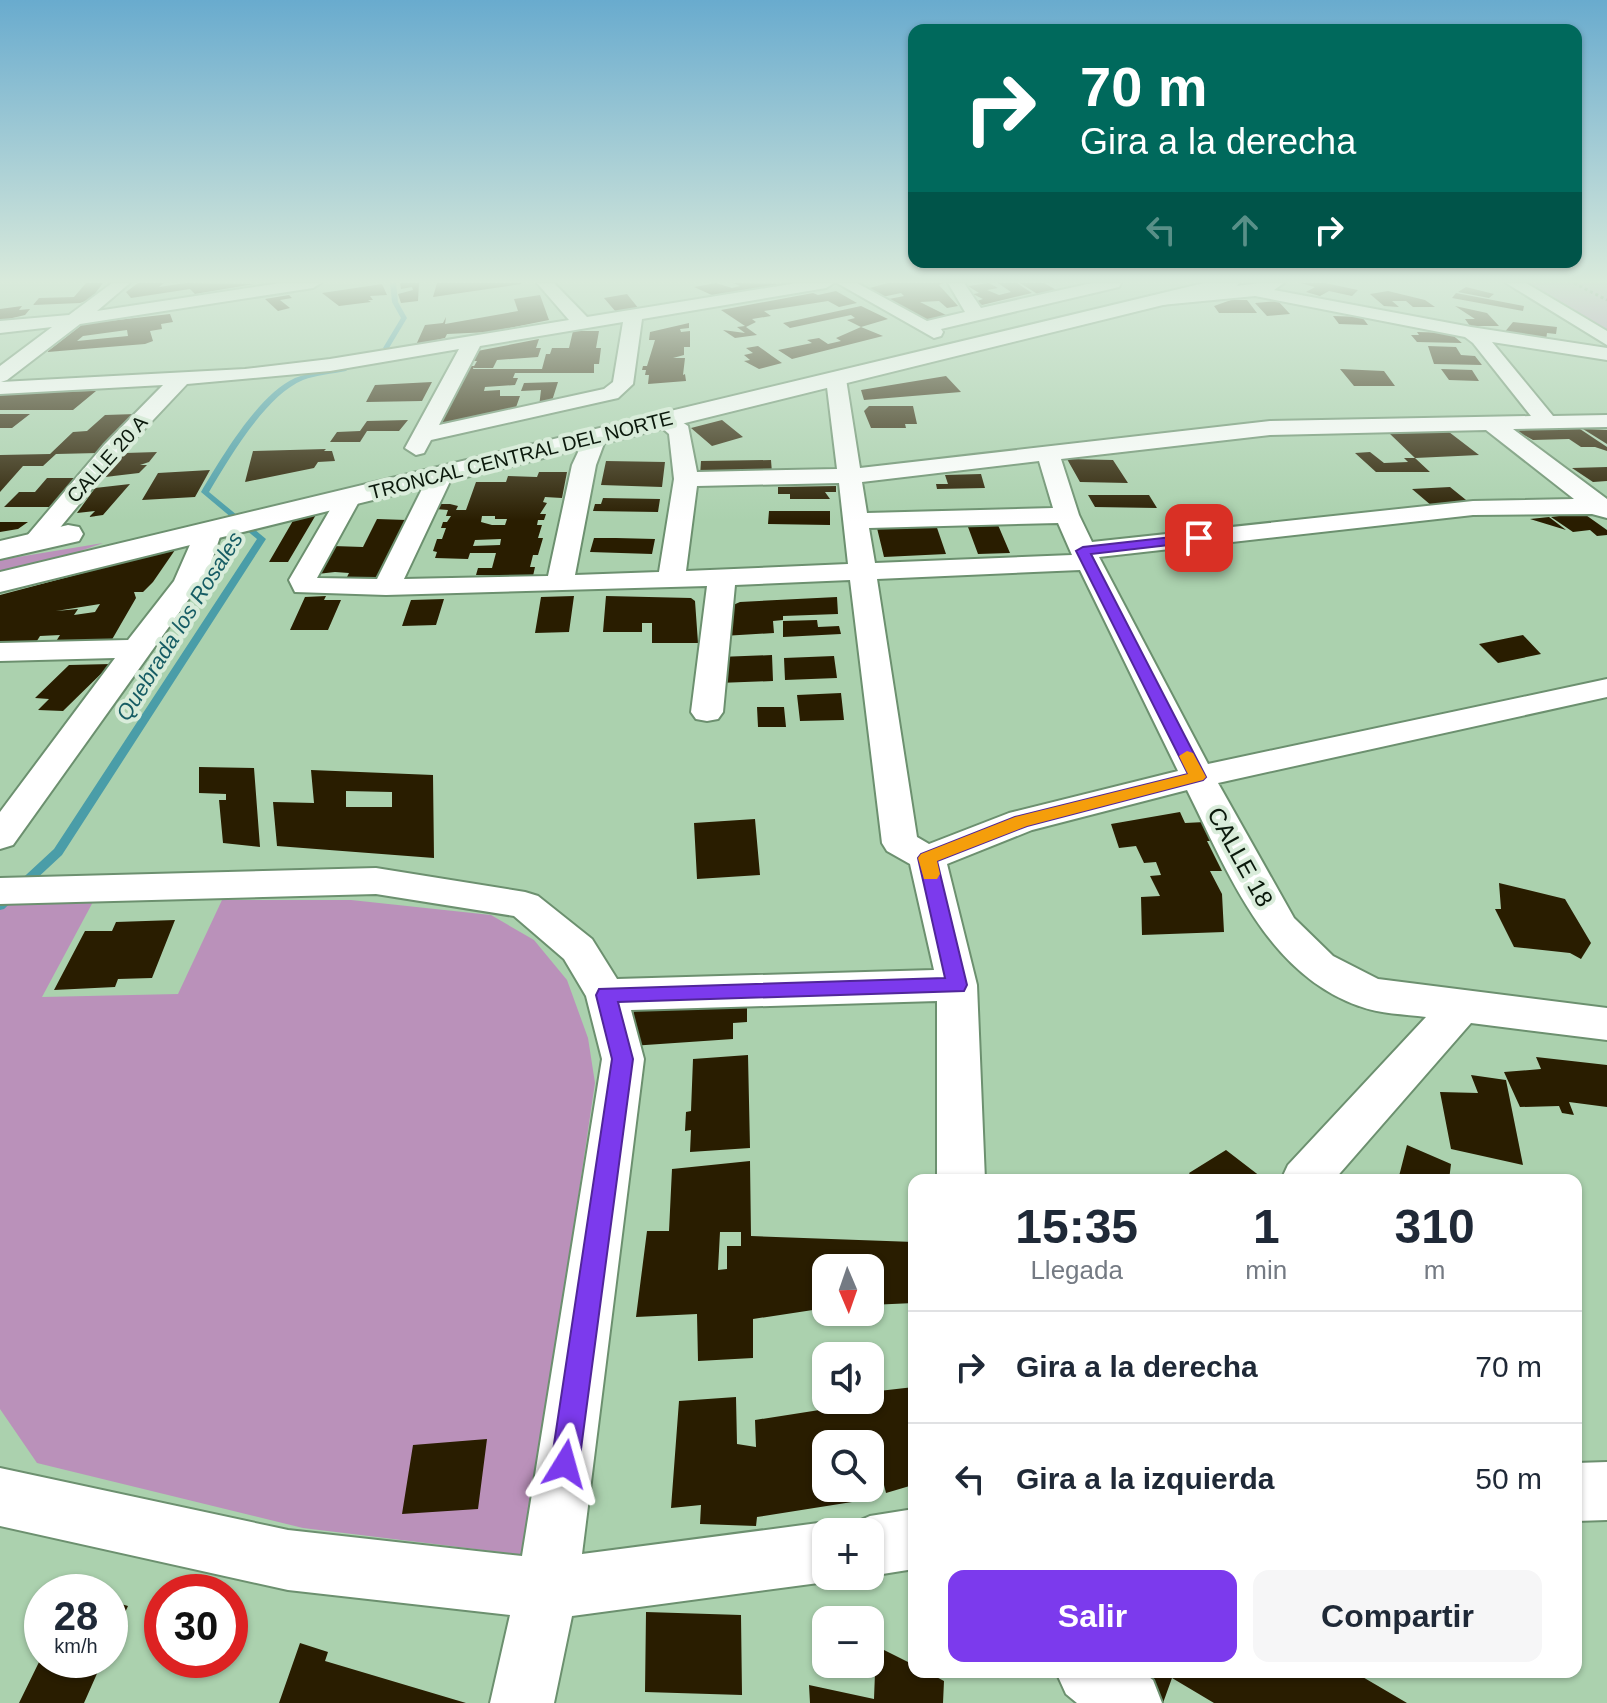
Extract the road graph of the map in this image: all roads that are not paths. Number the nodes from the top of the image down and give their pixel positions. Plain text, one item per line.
1 (17, 362) edge
2 (350, 362) edge
3 (461, 362) edge
4 (626, 362) edge
5 (789, 362) edge
6 (896, 362) edge
7 (1499, 362) edge
8 (0, 376) edge
9 (182, 378) junction
10 (836, 379) junction
11 (0, 388) edge
12 (665, 421) junction
13 (1607, 421) edge
14 (1547, 422) junction
15 (1492, 424) junction
16 (595, 438) junction
17 (410, 450) junction
18 (1048, 452) junction
19 (441, 475) junction
20 (849, 476) junction
21 (686, 479) junction
22 (350, 496) junction
23 (1604, 509) edge
24 (161, 513) dead end
25 (225, 513) junction
26 (1067, 515) junction
27 (856, 521) junction
28 (92, 529) dead end
29 (35, 542) junction
30 (0, 550) edge
31 (1086, 556) junction
32 (862, 574) junction
33 (722, 577) junction
34 (671, 579) junction
35 (0, 582) edge
36 (560, 584) junction
37 (386, 587) junction
38 (136, 649) junction
39 (0, 652) edge
40 (1607, 688) edge
41 (707, 712) dead end
42 (1197, 777) junction
43 (0, 837) edge
44 (927, 858) junction
45 (18, 892) edge
46 (957, 985) junction
47 (606, 995) junction
48 (1463, 1004) junction
49 (1607, 1024) edge
50 (961, 1174) edge
51 (1310, 1174) edge
52 (1607, 1491) edge
53 (1582, 1492) edge
54 (0, 1497) edge
55 (812, 1554) edge
56 (547, 1589) junction
57 (1096, 1678) edge
58 (522, 1703) edge
59 (1130, 1703) edge

1 - 8 street
2 - 9 street
3 - 17 street
4 - 17 street
5 - 17 highway, TRONCAL CENTRAL DEL NORTE
6 - 10 highway, TRONCAL CENTRAL DEL NORTE
7 - 14 street
9 - 11 street
9 - 29 street, CALLE 20 A
10 - 12 highway, TRONCAL CENTRAL DEL NORTE
10 - 20 street
12 - 16 highway, TRONCAL CENTRAL DEL NORTE
12 - 21 street
13 - 14 street
14 - 15 street
15 - 18 street
15 - 23 street
16 - 19 highway, TRONCAL CENTRAL DEL NORTE
16 - 36 street
18 - 20 street
18 - 26 street, CALLE 18
19 - 22 highway, TRONCAL CENTRAL DEL NORTE
19 - 37 street
20 - 21 street
20 - 27 street
21 - 34 street
22 - 25 highway, TRONCAL CENTRAL DEL NORTE
22 - 37 street
23 - 31 street
24 - 25 highway, TRONCAL CENTRAL DEL NORTE
25 - 35 highway, TRONCAL CENTRAL DEL NORTE
25 - 38 street
26 - 27 street
26 - 31 street, CALLE 18
27 - 32 street
28 - 29 highway
29 - 30 highway
31 - 32 street
31 - 42 street, CALLE 18
32 - 33 street
32 - 44 street
33 - 34 street
33 - 41 street
34 - 36 street
36 - 37 street
38 - 39 street
38 - 43 street
40 - 42 street
42 - 44 street
42 - 48 street, CALLE 18
44 - 46 street
45 - 47 street
46 - 47 street
46 - 50 street
47 - 56 street
48 - 49 street, CALLE 18
48 - 51 street
52 - 53 street
54 - 56 street
55 - 56 street
56 - 58 street
57 - 59 street

